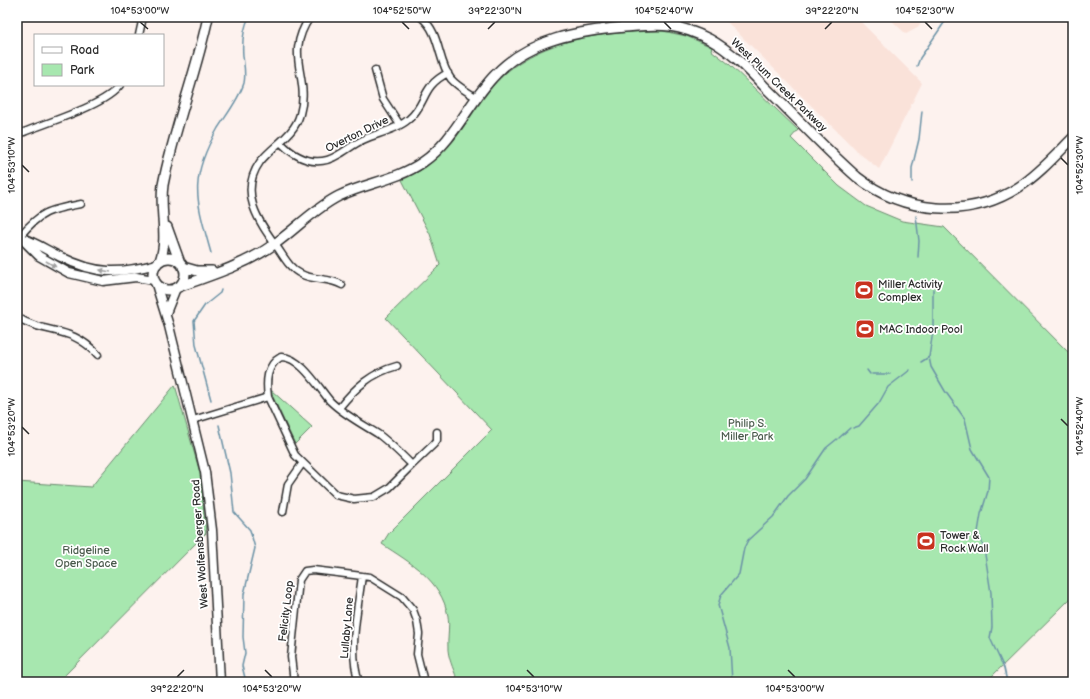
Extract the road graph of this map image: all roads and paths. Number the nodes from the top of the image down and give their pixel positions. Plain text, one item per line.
1 (143, 17) edge
2 (208, 17) edge
3 (310, 17) edge
4 (421, 17) edge
5 (663, 21) edge
6 (139, 34) edge
7 (375, 70) dead end
8 (448, 73) junction
9 (119, 86) edge
10 (477, 98) junction
11 (400, 125) junction
12 (17, 133) edge
13 (1073, 138) edge
14 (281, 143) junction
15 (81, 204) dead end
16 (164, 219) junction
17 (20, 236) edge
18 (275, 244) junction
19 (158, 262) junction
20 (181, 265) junction
21 (223, 270) junction
22 (155, 282) junction
23 (342, 285) dead end
24 (177, 288) junction
25 (166, 313) junction
26 (17, 317) edge
27 (98, 355) dead end
28 (397, 366) dead end
29 (268, 397) junction
30 (339, 408) junction
31 (193, 420) junction
32 (437, 432) dead end
33 (302, 464) junction
34 (412, 465) junction
35 (283, 512) dead end
36 (362, 576) junction
37 (220, 682) edge
38 (294, 682) edge
39 (359, 682) edge
40 (424, 682) edge

1 - 6 street
2 - 16 main road
3 - 14 street
4 - 8 street
5 - 10 main road, West Plum Creek Parkway
5 - 13 main road, West Plum Creek Parkway
7 - 11 street
8 - 10 street
8 - 11 street, Overton Drive
9 - 12 street
10 - 18 main road, West Plum Creek Parkway
11 - 14 street, Overton Drive
14 - 18 street
15 - 17 street
16 - 19 main road
16 - 20 main road
19 -> 17 main road
17 -> 22 main road
18 - 21 main road, West Plum Creek Parkway
18 - 23 street
19 - 20 main road
19 - 22 main road
20 - 21 main road, West Plum Creek Parkway
20 - 24 main road
21 - 24 main road, West Plum Creek Parkway
22 - 24 main road
22 - 25 main road, West Wolfensberger Road
24 - 25 main road
25 - 31 main road, West Wolfensberger Road
26 - 27 street
28 - 30 street
29 - 30 street
29 - 31 street
29 - 33 street
30 - 34 street
31 - 37 main road, West Wolfensberger Road
32 - 34 street
33 - 34 street
33 - 35 street
36 - 38 street, Felicity Loop
36 - 39 street, Lullaby Lane
36 - 40 street, Felicity Loop

